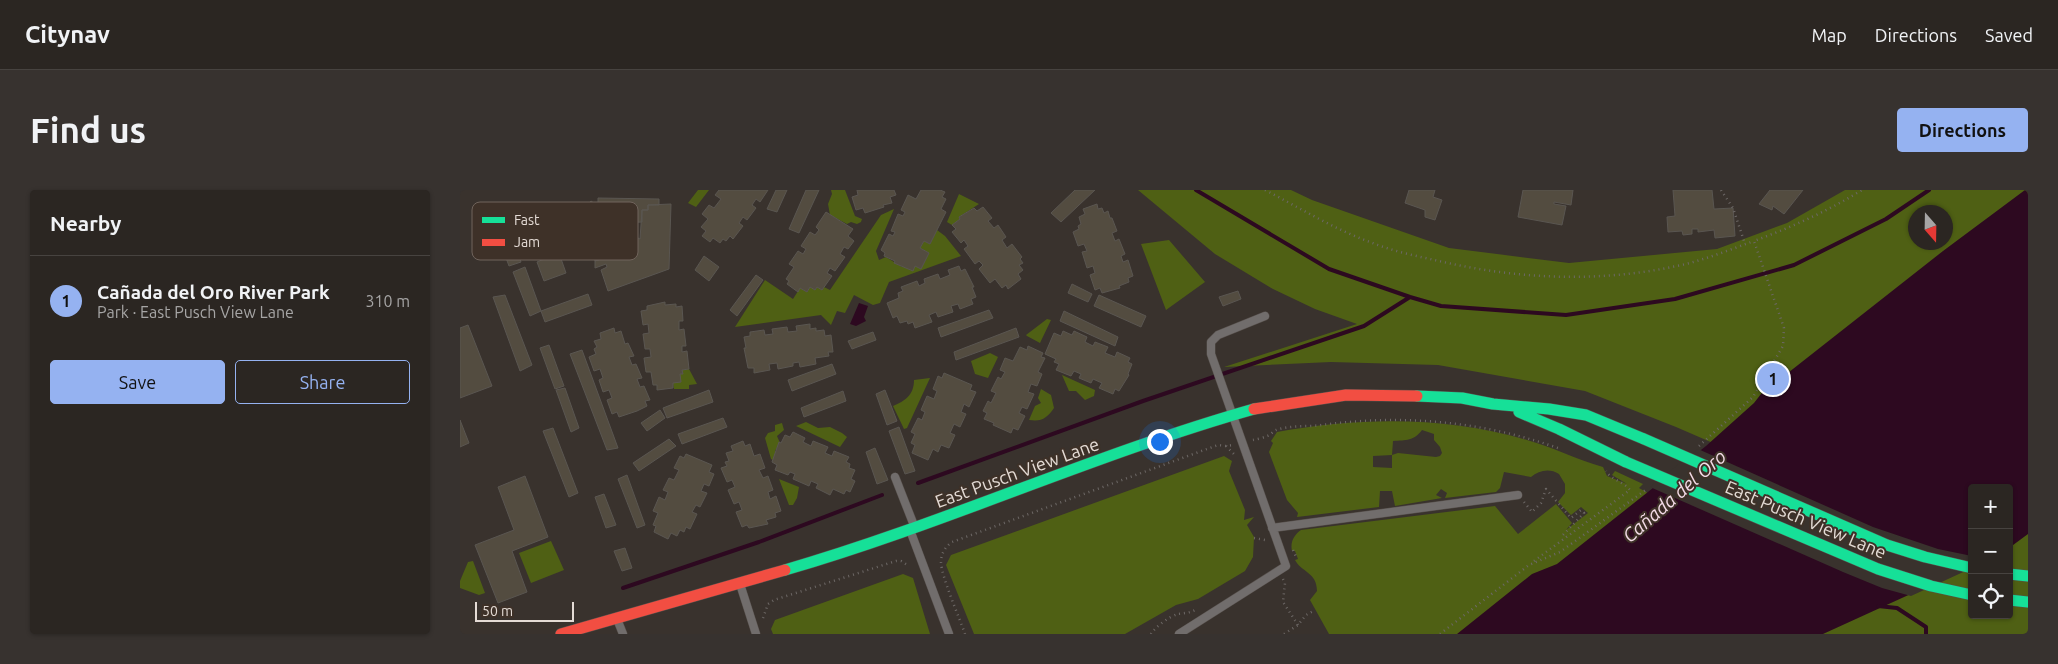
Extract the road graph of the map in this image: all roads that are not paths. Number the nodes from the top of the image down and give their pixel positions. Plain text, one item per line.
1 (1265, 316) dead end
2 (1493, 404) junction
3 (1232, 415) junction
4 (895, 477) dead end
5 (1518, 495) dead end
6 (1272, 528) junction
7 (912, 529) junction
8 (1968, 567) edge
9 (2013, 574) edge
10 (2028, 576) edge
11 (740, 583) junction
12 (1968, 593) edge
13 (2013, 600) edge
14 (2028, 602) edge
15 (617, 619) junction
16 (561, 634) edge
17 (623, 634) edge
18 (756, 634) edge
19 (949, 634) edge
20 (1178, 634) edge

1 - 3 lane
2 - 3 main road, East Pusch View Lane
2 - 8 main road, East Pusch View Lane, bridge
2 - 12 main road, East Pusch View Lane, bridge
3 - 6 lane
3 - 7 main road, East Pusch View Lane
4 - 7 lane
5 - 6 lane
6 - 20 lane
7 - 11 main road, East Pusch View Lane
7 - 19 lane
9 - 10 main road
11 - 15 main road, East Pusch View Lane
11 - 18 lane
13 - 14 main road
15 - 16 main road, East Pusch View Lane
15 - 17 lane

